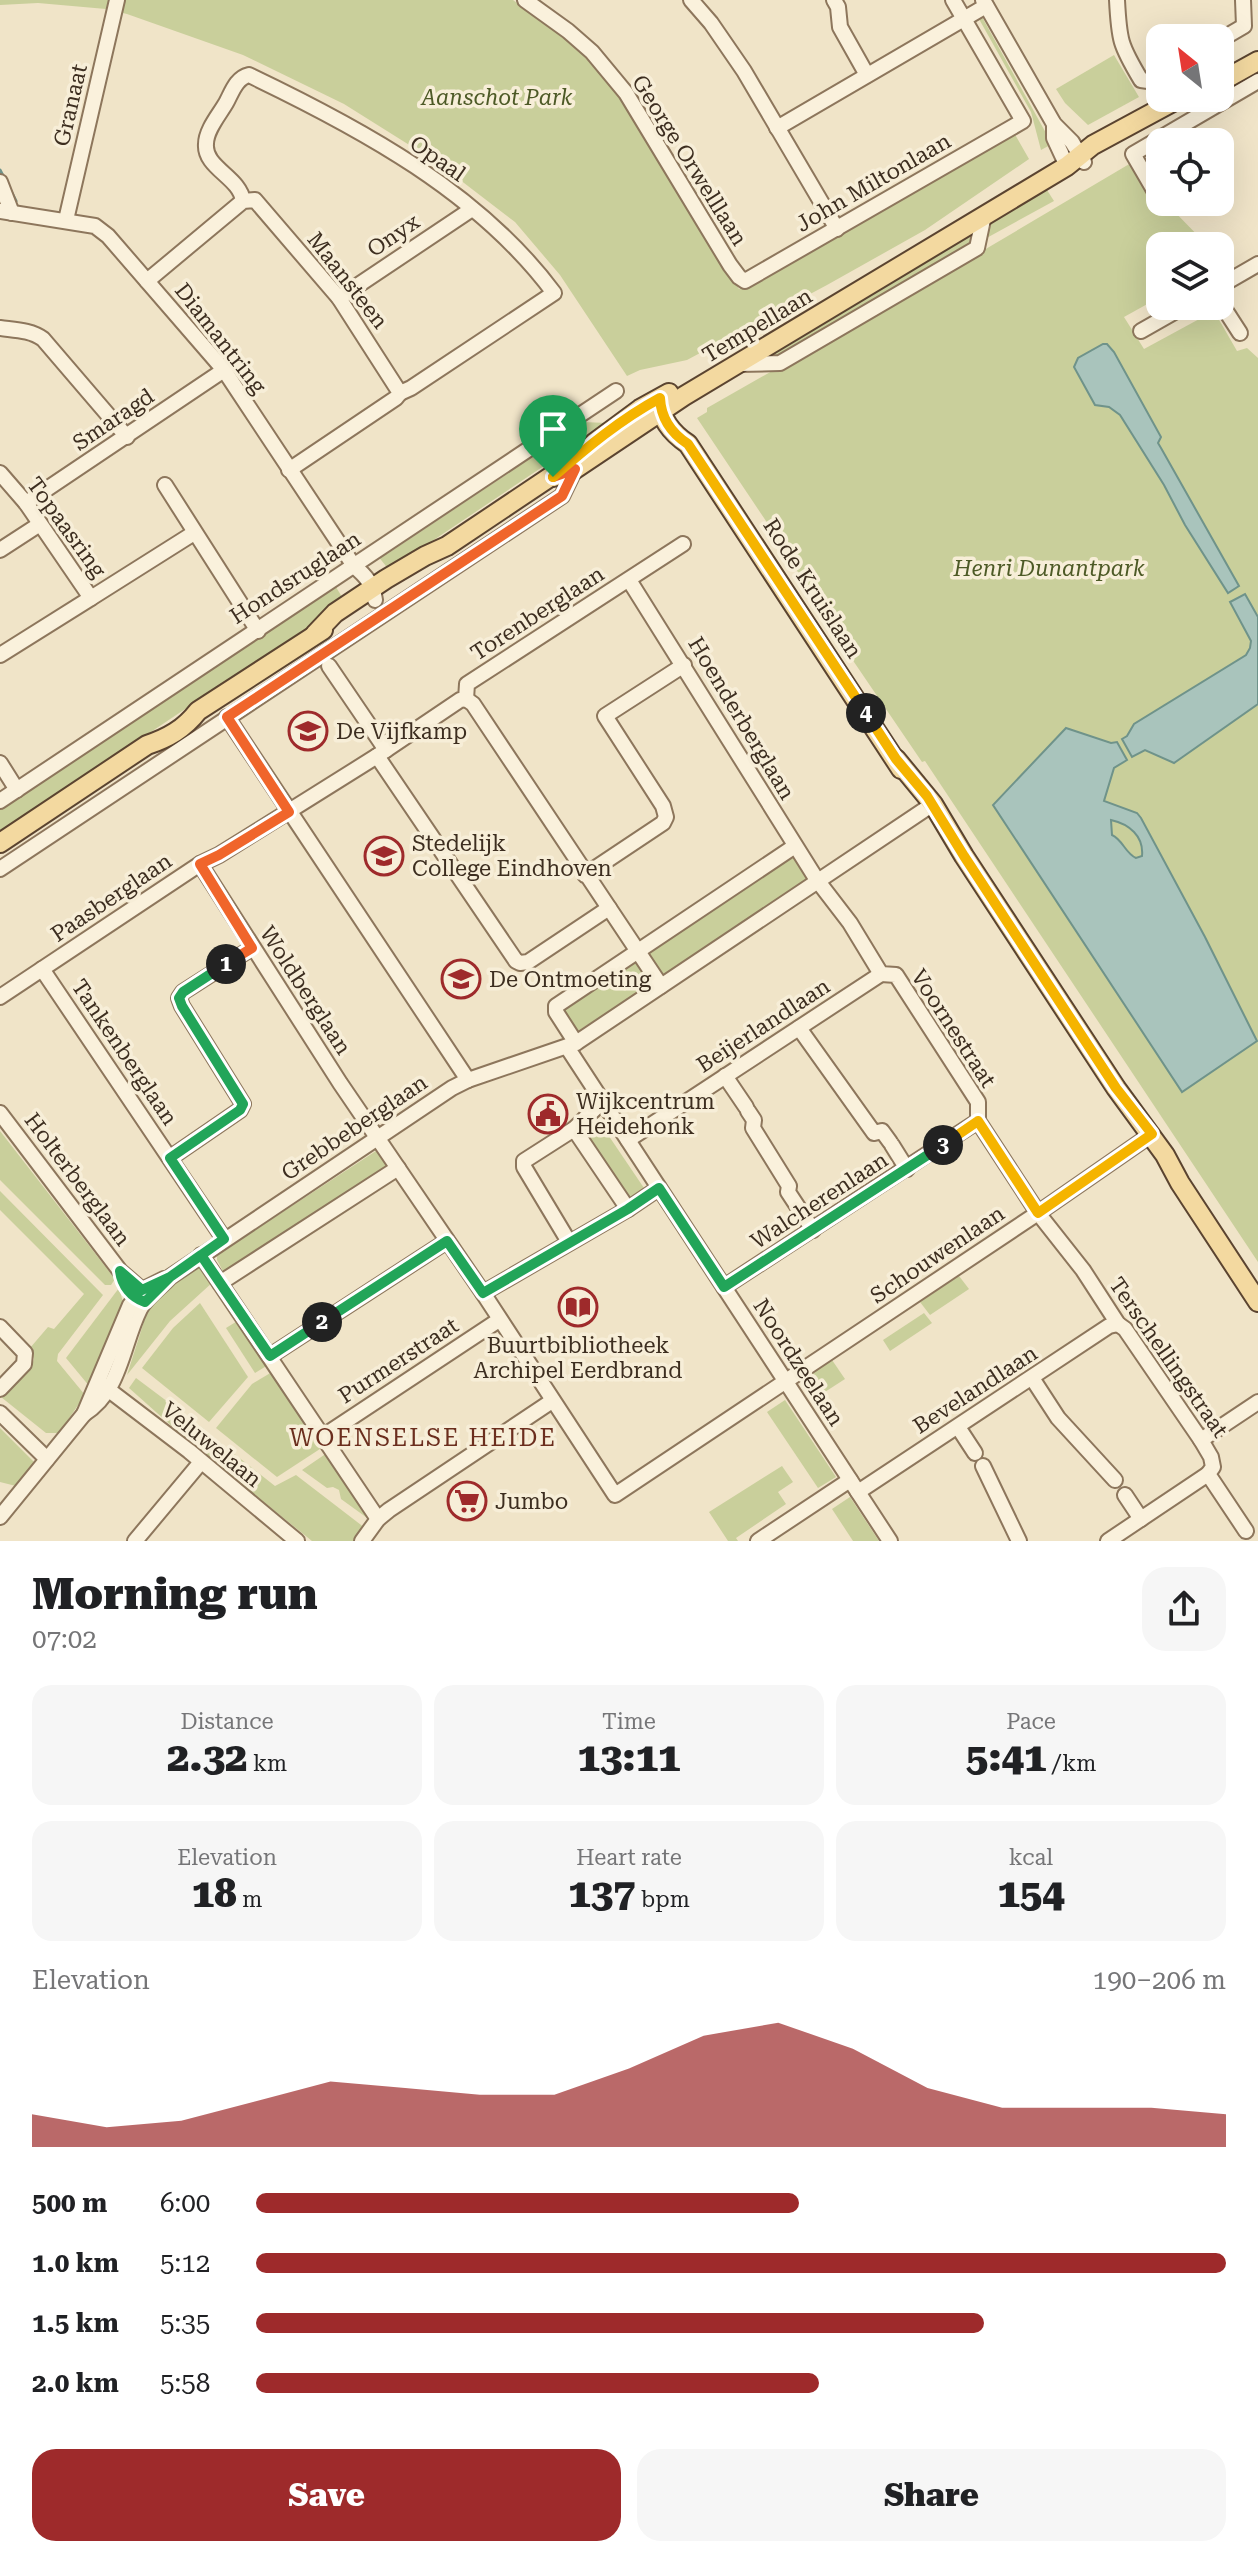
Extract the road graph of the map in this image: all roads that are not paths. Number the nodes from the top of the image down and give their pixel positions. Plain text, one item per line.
1 (117, 0) edge
2 (525, 0) edge
3 (691, 0) edge
4 (834, 0) edge
5 (953, 0) edge
6 (1117, 0) edge
7 (984, 3) edge
8 (1244, 7) edge
9 (964, 19) junction
10 (1234, 32) edge
11 (1258, 61) edge
12 (1234, 74) edge
13 (867, 75) junction
14 (1146, 81) edge
15 (1257, 83) edge
16 (1154, 112) edge
17 (1172, 112) edge
18 (777, 128) junction
19 (1178, 128) edge
20 (1146, 147) edge
21 (1077, 161) junction
22 (1146, 176) edge
23 (0, 182) edge
24 (243, 201) junction
25 (472, 209) junction
26 (6, 212) edge
27 (984, 215) junction
28 (66, 220) junction
29 (837, 229) junction
30 (1258, 264) edge
31 (1234, 278) edge
32 (879, 279) junction
33 (147, 281) junction
34 (745, 281) joint
35 (339, 298) junction
36 (1160, 320) edge
37 (1232, 320) edge
38 (0, 328) edge
39 (1141, 331) dead end
40 (1240, 333) dead end
41 (738, 364) junction
42 (224, 370) junction
43 (616, 391) dead end
44 (400, 393) junction
45 (664, 405) junction
46 (127, 437) junction
47 (575, 469) junction
48 (289, 470) junction
49 (0, 473) edge
50 (553, 477) junction
51 (165, 485) dead end
52 (26, 503) junction
53 (40, 524) junction
54 (194, 533) junction
55 (683, 544) dead end
56 (0, 550) edge
57 (354, 566) junction
58 (629, 580) junction
59 (371, 593) junction
60 (91, 598) junction
61 (258, 631) junction
62 (0, 655) edge
63 (684, 665) junction
64 (329, 666) dead end
65 (466, 699) junction
66 (227, 717) junction
67 (382, 753) junction
68 (0, 763) edge
69 (17, 790) junction
70 (0, 801) edge
71 (929, 807) junction
72 (289, 812) junction
73 (0, 843) edge
74 (795, 846) junction
75 (200, 864) junction
76 (0, 869) edge
77 (585, 875) junction
78 (817, 880) junction
79 (609, 908) junction
80 (252, 948) junction
81 (638, 951) junction
82 (42, 969) junction
83 (881, 974) junction
84 (661, 986) junction
85 (0, 997) edge
86 (799, 1028) junction
87 (572, 1045) junction
88 (725, 1076) junction
89 (468, 1080) junction
90 (603, 1101) junction
91 (0, 1113) edge
92 (978, 1121) junction
93 (574, 1129) junction
94 (1148, 1136) junction
95 (378, 1139) junction
96 (628, 1140) junction
97 (170, 1158) junction
98 (398, 1168) junction
99 (907, 1169) junction
100 (659, 1188) junction
101 (628, 1209) junction
102 (1038, 1213) junction
103 (813, 1230) junction
104 (224, 1239) junction
105 (447, 1241) junction
106 (569, 1242) junction
107 (201, 1255) junction
108 (220, 1283) junction
109 (724, 1287) junction
110 (483, 1293) junction
111 (141, 1297) junction
112 (1258, 1302) edge
113 (499, 1320) junction
114 (1118, 1324) junction
115 (0, 1327) edge
116 (270, 1356) junction
117 (1032, 1378) junction
118 (785, 1381) junction
119 (104, 1386) junction
120 (0, 1389) edge
121 (552, 1401) junction
122 (1258, 1402) edge
123 (0, 1413) edge
124 (958, 1427) junction
125 (322, 1437) junction
126 (1201, 1440) junction
127 (975, 1453) dead end
128 (47, 1459) junction
129 (201, 1462) junction
130 (983, 1466) dead end
131 (1208, 1474) junction
132 (1115, 1480) dead end
133 (633, 1483) joint
134 (854, 1486) junction
135 (1125, 1495) dead end
136 (0, 1517) edge
137 (378, 1519) junction
138 (1141, 1519) junction
139 (1246, 1531) dead end
140 (135, 1541) edge
141 (297, 1541) edge
142 (362, 1541) edge
143 (758, 1541) edge
144 (890, 1541) edge
145 (1019, 1541) edge
146 (1108, 1541) edge

1 - 28 street, Granaat
2 - 34 street, George Orwelllaan
3 - 18 street
4 - 13 street
5 - 9 street
6 - 14 street
7 - 9 street
7 - 21 street
8 - 10 street
9 - 13 street
9 - 29 street, John Miltonlaan
11 - 12 main road
13 - 18 street
15 - 19 street
16 - 21 main road, Tempellaan
17 - 21 main road, Tempellaan
18 - 29 street
20 - 22 street
21 - 27 main road, Tempellaan
23 - 26 street
24 - 25 street, Opaal
24 - 33 street
24 - 35 street, Maansteen
25 - 35 street, Onyx
25 - 44 street, Opaal
26 - 28 street, Diamantring
27 - 32 main road, Tempellaan
27 - 41 street
28 - 33 street, Diamantring
29 - 34 street, John Miltonlaan
30 - 31 street
32 - 41 main road, Tempellaan
32 - 45 main road, Tempellaan
33 - 42 street, Diamantring
35 - 44 street, Maansteen
36 - 39 street
37 - 40 street
38 - 46 street
41 - 45 main road, Tempellaan
42 - 46 street, Smaragd
42 - 48 street, Diamantring
43 - 57 street, Hondsruglaan
44 - 48 street
45 - 47 main road
45 - 50 main road
45 - 71 main road, Rode Kruislaan
46 - 52 street, Smaragd
47 - 50 main road
47 - 66 street
48 - 57 street, Diamantring
49 - 52 street, Topaasring
50 - 59 main road
51 - 54 street
52 - 53 street, Topaasring
53 - 56 street
53 - 60 street, Topaasring
54 - 60 street
54 - 61 street
55 - 58 street, Torenberglaan
57 - 59 street, Diamantring
57 - 61 street, Hondsruglaan
58 - 63 street, Hoenderberglaan
58 - 65 street, Torenberglaan
59 - 73 main road
60 - 62 street, Topaasring
61 - 69 street, Hondsruglaan
63 - 74 street, Hoenderberglaan
63 - 77 street
64 - 67 street
65 - 67 street, Torenberglaan
65 - 77 street
66 - 72 street
66 - 76 street
67 - 72 street, Torenberglaan
67 - 79 street
68 - 69 street
69 - 70 street, Hondsruglaan
71 - 78 street, Grebbeberglaan
71 - 94 main road, Rode Kruislaan
72 - 75 street, Paasberglaan
72 - 89 street
74 - 78 street, Hoenderberglaan
74 - 81 street
75 - 80 street, Woldberglaan
75 - 82 street, Paasberglaan
77 - 79 street
78 - 83 street, Voornestraat
78 - 84 street, Grebbeberglaan
79 - 81 street
80 - 95 street, Woldberglaan
80 - 97 street
81 - 84 street
81 - 87 street
82 - 85 street, Paasberglaan
82 - 97 street, Tankenberglaan
83 - 86 street, Beijerlandlaan
83 - 92 street, Voornestraat
84 - 87 street, Grebbeberglaan
86 - 88 street, Beijerlandlaan
86 - 99 street
87 - 89 street, Grebbeberglaan
87 - 90 street, Noordzeelaan
88 - 96 street, Beijerlandlaan
88 - 103 street
89 - 95 street, Grebbeberglaan
90 - 93 street
90 - 96 street, Noordzeelaan
91 - 111 street, Holterberglaan
92 - 99 street, Walcherenlaan
92 - 102 street, Voornestraat
93 - 101 street
93 - 106 street
94 - 102 street, Schouwenlaan
94 - 112 main road, Rode Kruislaan
95 - 98 street, Woldberglaan
95 - 104 street, Grebbeberglaan
96 - 100 street, Noordzeelaan
97 - 104 street, Tankenberglaan
98 - 105 street, Woldberglaan
98 - 108 street
99 - 103 street, Walcherenlaan
100 - 101 street
100 - 109 street, Noordzeelaan
101 - 106 street
102 - 114 street, Terschellingstraat
102 - 118 street, Schouwenlaan
103 - 109 street, Walcherenlaan
104 - 107 street, Grebbeberglaan
105 - 110 street, Woldberglaan
105 - 116 street
106 - 110 street
107 - 108 street
107 - 111 street, Grebbeberglaan
108 - 116 street
109 - 118 street, Noordzeelaan
110 - 113 street, Woldberglaan
111 - 119 street
113 - 121 street, Woldberglaan
113 - 125 street, Purmerstraat
114 - 117 street, Bevelandlaan
114 - 126 street, Terschellingstraat
115 - 120 street
116 - 125 street
117 - 124 street, Bevelandlaan
117 - 132 street
118 - 133 street, Schouwenlaan
118 - 134 street, Noordzeelaan
119 - 128 street
119 - 129 street, Veluwelaan
121 - 133 street, Woldberglaan
121 - 137 street
122 - 126 street
123 - 128 street
124 - 127 street
124 - 134 street, Bevelandlaan
125 - 137 street
126 - 131 street, Terschellingstraat
128 - 136 street
129 - 140 street
129 - 141 street, Veluwelaan
130 - 145 street
131 - 138 street
131 - 139 street, Terschellingstraat
134 - 143 street, Bevelandlaan
134 - 144 street, Noordzeelaan
135 - 138 street
137 - 142 street
138 - 146 street

